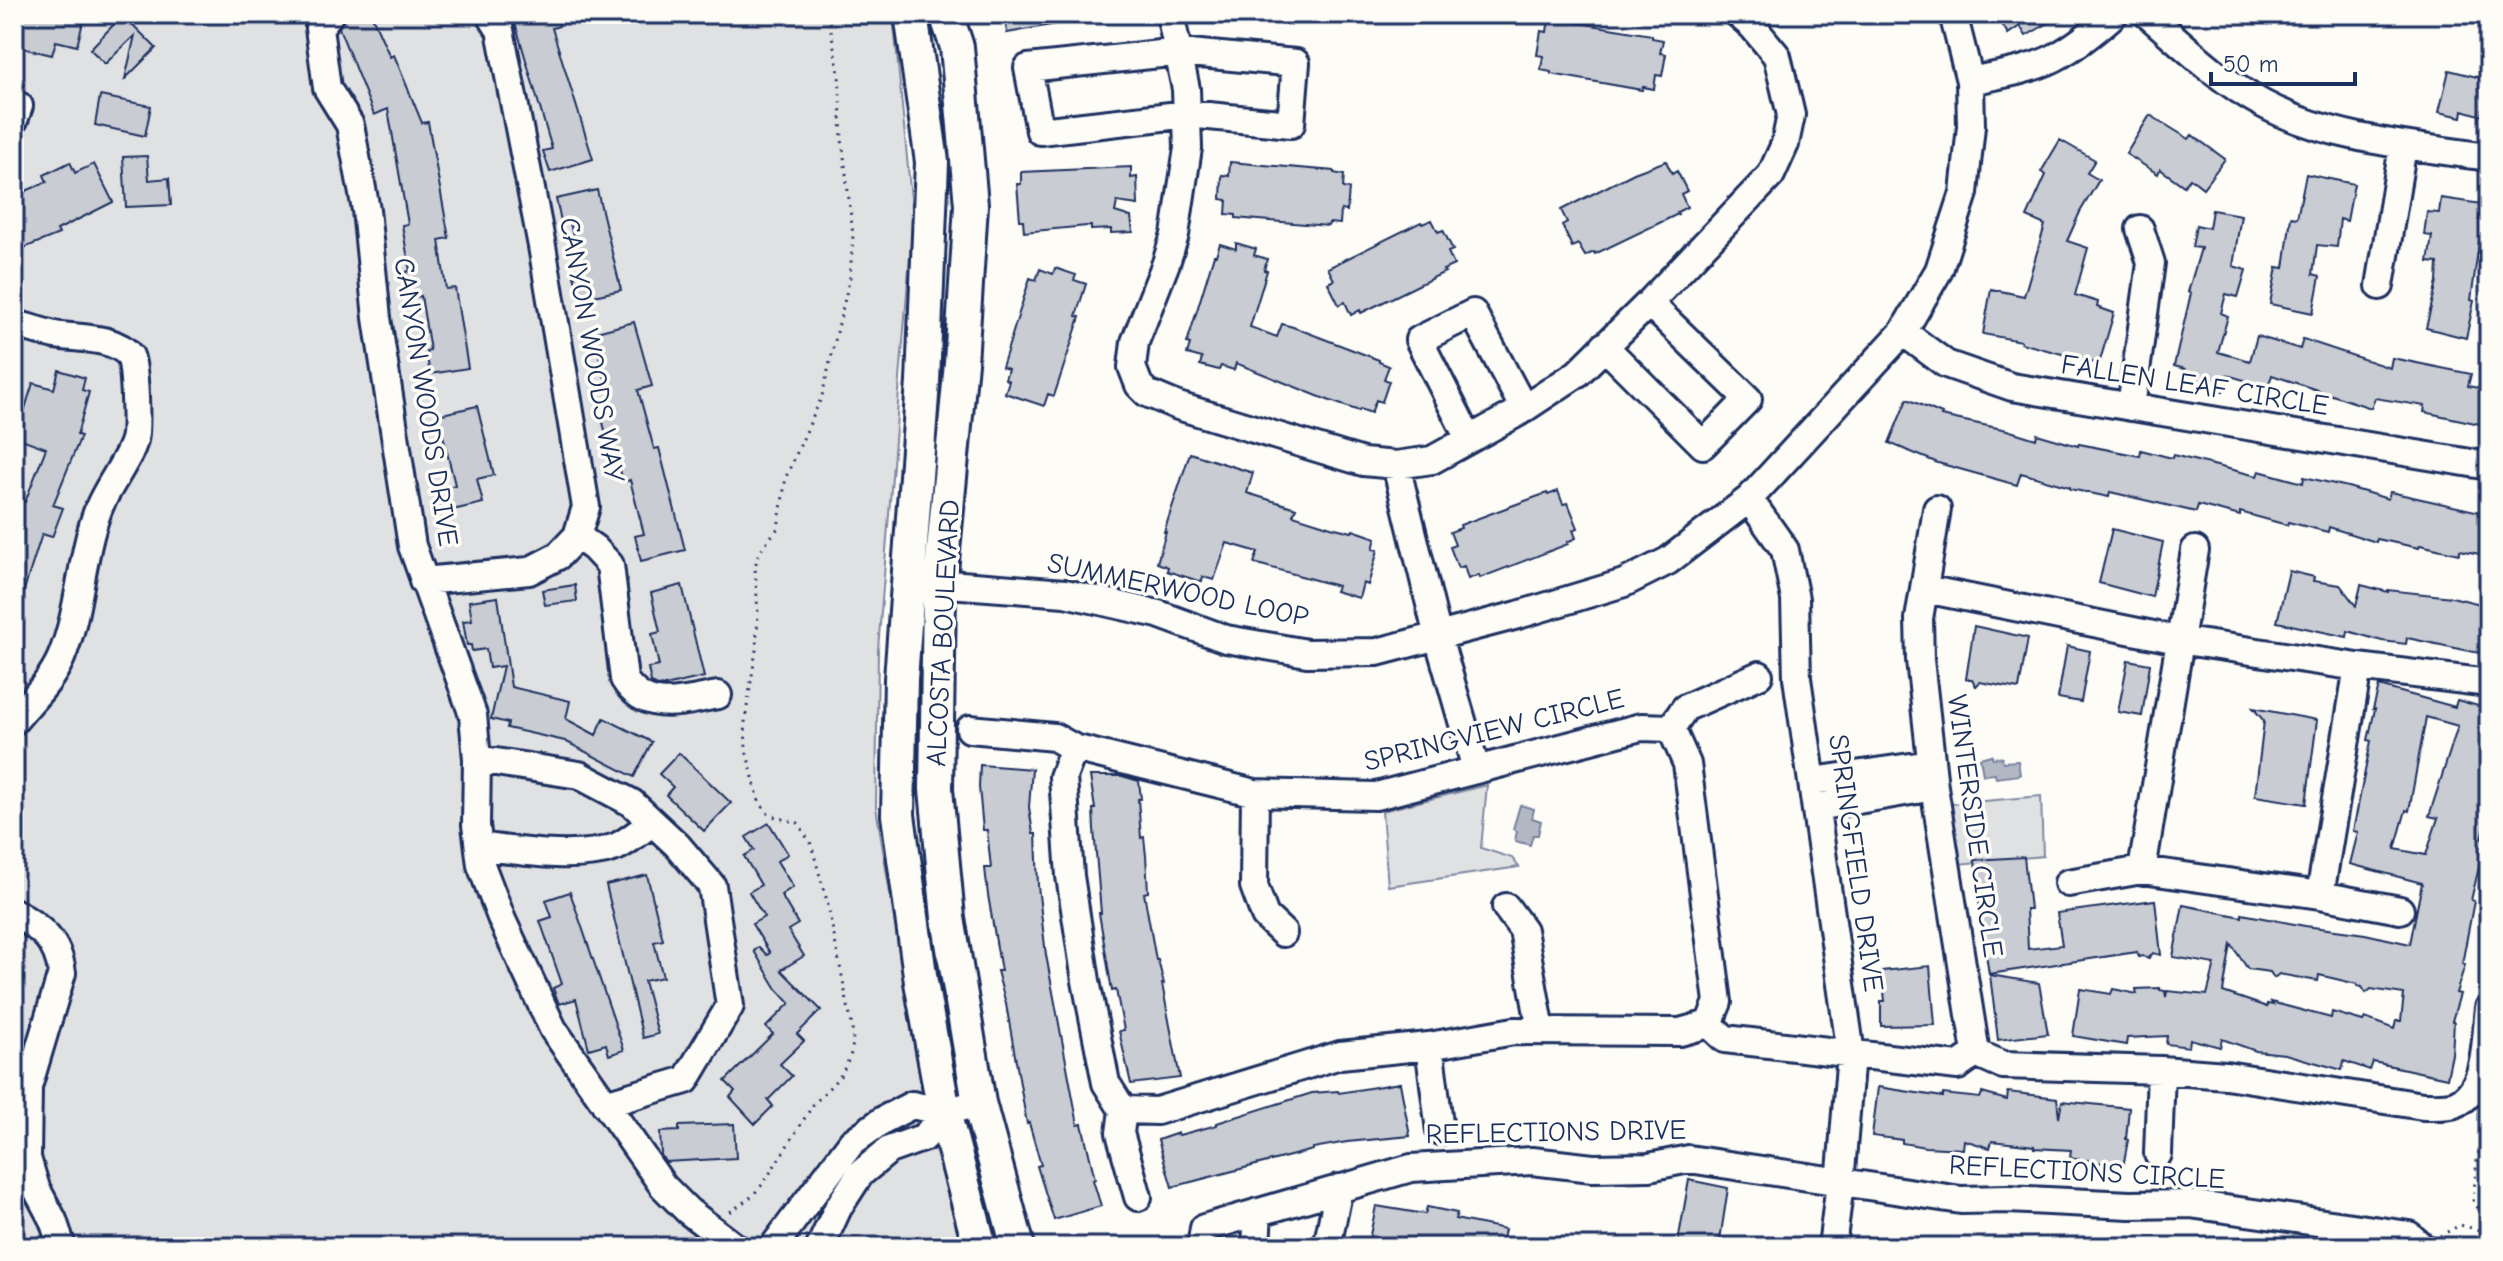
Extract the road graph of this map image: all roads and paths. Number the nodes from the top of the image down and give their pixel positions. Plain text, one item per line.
1 (330, 14) edge
2 (490, 14) edge
3 (828, 14) edge
4 (911, 14) edge
5 (946, 14) edge
6 (1170, 14) edge
7 (1738, 14) edge
8 (1953, 14) edge
9 (2114, 14) edge
10 (2147, 14) edge
11 (1179, 52) junction
12 (1970, 81) junction
13 (1188, 114) junction
14 (2403, 146) junction
15 (2489, 157) edge
16 (2140, 229) dead end
17 (2380, 286) dead end
18 (1649, 303) junction
19 (14, 324) edge
20 (1903, 332) junction
21 (1604, 346) junction
22 (2131, 407) junction
23 (1524, 409) junction
24 (1469, 439) junction
25 (1396, 465) junction
26 (2489, 466) edge
27 (1749, 499) junction
28 (1937, 509) dead end
29 (577, 536) junction
30 (2195, 550) dead end
31 (423, 581) junction
32 (908, 582) junction
33 (940, 582) junction
34 (1925, 589) junction
35 (1438, 637) junction
36 (2178, 640) junction
37 (2358, 667) junction
38 (1759, 675) dead end
39 (2489, 683) edge
40 (718, 695) dead end
41 (14, 721) edge
42 (1671, 728) junction
43 (970, 729) dead end
44 (1074, 748) junction
45 (477, 759) junction
46 (1476, 769) junction
47 (1932, 776) junction
48 (1255, 793) junction
49 (1815, 794) junction
50 (652, 823) junction
51 (479, 846) junction
52 (2142, 870) junction
53 (2068, 883) dead end
54 (2320, 895) junction
55 (1506, 907) dead end
56 (2400, 910) dead end
57 (14, 912) edge
58 (1283, 933) dead end
59 (2489, 1008) edge
60 (1709, 1024) junction
61 (1541, 1031) junction
62 (1429, 1046) junction
63 (1976, 1053) junction
64 (1851, 1054) junction
65 (2161, 1070) junction
66 (979, 1103) junction
67 (605, 1104) junction
68 (2489, 1107) edge
69 (1123, 1110) junction
70 (944, 1112) junction
71 (1440, 1131) dead end
72 (2158, 1154) dead end
73 (1840, 1183) junction
74 (1339, 1188) junction
75 (1138, 1197) dead end
76 (1258, 1212) junction
77 (2482, 1215) junction
78 (2489, 1215) edge
79 (2489, 1222) edge
80 (711, 1230) junction
81 (2428, 1244) edge
82 (62, 1247) edge
83 (735, 1247) edge
84 (773, 1247) edge
85 (820, 1247) edge
86 (980, 1247) edge
87 (1018, 1247) edge
88 (1201, 1247) edge
89 (1264, 1247) edge
90 (1327, 1247) edge
91 (1832, 1247) edge
92 (2485, 1247) edge

1 - 31 street, CANYON WOODS DRIVE
2 - 29 street, CANYON WOODS WAY
3 - 80 path
4 - 32 main road, ALCOSTA BOULEVARD
5 - 33 main road, ALCOSTA BOULEVARD
6 - 11 street
7 - 18 street
8 - 12 street, SUMMERWOOD LOOP
9 - 12 street
10 - 14 street
11 - 13 street
11 - 13 street
11 - 13 street
12 - 20 street, SUMMERWOOD LOOP
13 - 25 street
14 - 15 street
14 - 17 street
16 - 22 street
18 - 21 street
18 - 21 street
19 - 41 street
20 - 22 street, FALLEN LEAF CIRCLE
20 - 27 street, SUMMERWOOD LOOP
21 - 23 street
22 - 26 street, FALLEN LEAF CIRCLE
23 - 24 street
23 - 24 street
24 - 25 street
25 - 35 street
27 - 35 street, SUMMERWOOD LOOP
27 - 49 street, SPRINGFIELD DRIVE
28 - 34 street, WINTERSIDE CIRCLE
29 - 31 street
29 - 40 street
30 - 36 street
31 - 45 street, CANYON WOODS DRIVE
32 - 33 street, SUMMERWOOD LOOP
32 - 70 main road, ALCOSTA BOULEVARD
33 - 35 street, SUMMERWOOD LOOP
33 - 66 main road, ALCOSTA BOULEVARD
34 - 36 street
34 - 47 street, WINTERSIDE CIRCLE
35 - 46 street
36 - 37 street
36 - 52 street
37 - 39 street
37 - 54 street
38 - 42 street
42 - 46 street, SPRINGVIEW CIRCLE
42 - 60 street
43 - 44 street, SPRINGVIEW CIRCLE
44 - 48 street, SPRINGVIEW CIRCLE
44 - 69 street
45 - 50 street
45 - 51 street, CANYON WOODS DRIVE
46 - 48 street, SPRINGVIEW CIRCLE
47 - 49 street
47 - 63 street, WINTERSIDE CIRCLE
48 - 58 street
49 - 64 street, SPRINGFIELD DRIVE
50 - 51 street
50 - 67 street
51 - 67 street, CANYON WOODS DRIVE
52 - 53 street
52 - 54 street
54 - 56 street
55 - 61 street
57 - 82 street
59 - 65 street
60 - 61 street
60 - 64 street
61 - 62 street
62 - 69 street
62 - 71 street
63 - 64 street
63 - 65 street
64 - 73 street, SPRINGFIELD DRIVE
65 - 72 street
66 - 70 street
66 - 87 main road, ALCOSTA BOULEVARD
67 - 80 street, CANYON WOODS DRIVE
68 - 77 path
69 - 75 street
70 - 84 street
70 - 85 street
70 - 86 main road, ALCOSTA BOULEVARD
73 - 74 street, REFLECTIONS DRIVE
73 - 81 street, REFLECTIONS CIRCLE
73 - 91 street, SPRINGFIELD DRIVE
74 - 76 street, REFLECTIONS DRIVE
74 - 90 street
76 - 88 street, REFLECTIONS DRIVE
76 - 89 street
77 - 78 path
77 - 81 path
79 - 92 path
80 - 83 street, CANYON WOODS DRIVE

